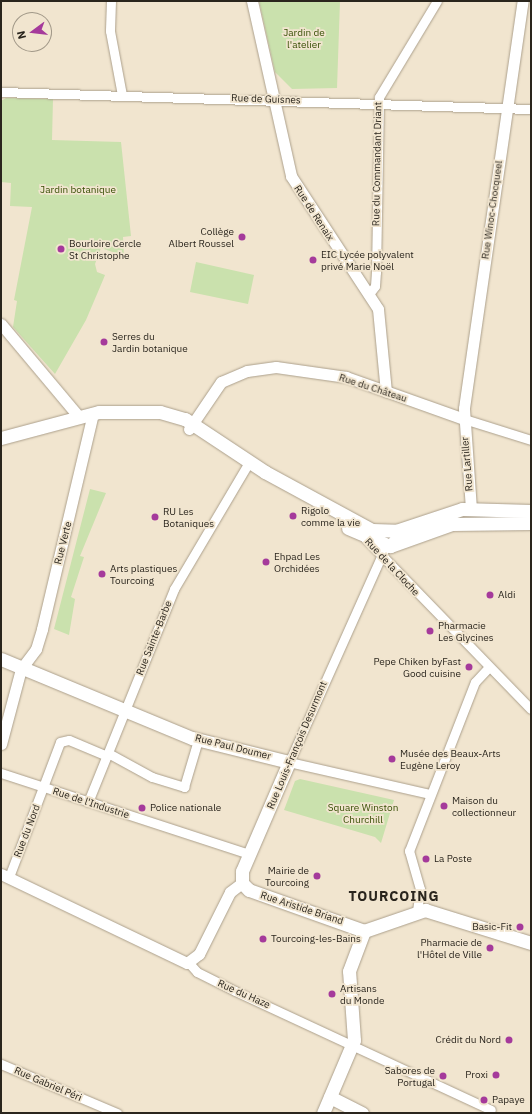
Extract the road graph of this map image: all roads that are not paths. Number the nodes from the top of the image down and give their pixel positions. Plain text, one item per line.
1 (111, 1) edge
2 (252, 1) edge
3 (437, 1) edge
4 (523, 1) edge
5 (1, 92) edge
6 (122, 95) junction
7 (275, 99) junction
8 (377, 103) junction
9 (507, 108) junction
10 (531, 109) edge
11 (369, 294) junction
12 (1, 324) edge
13 (386, 392) junction
14 (93, 413) junction
15 (79, 417) junction
16 (464, 419) junction
17 (191, 427) junction
18 (1, 438) edge
19 (531, 440) edge
20 (247, 465) junction
21 (531, 511) edge
22 (471, 515) junction
23 (531, 523) edge
24 (407, 527) junction
25 (384, 550) junction
26 (1, 659) edge
27 (488, 668) junction
28 (21, 669) junction
29 (531, 709) edge
30 (125, 712) junction
31 (198, 740) junction
32 (1, 744) edge
33 (108, 754) junction
34 (289, 762) junction
35 (1, 773) edge
36 (44, 787) junction
37 (430, 794) junction
38 (88, 802) junction
39 (249, 854) junction
40 (5, 876) edge
41 (242, 883) junction
42 (417, 911) junction
43 (364, 932) junction
44 (531, 943) edge
45 (189, 963) junction
46 (352, 1047) junction
47 (1, 1064) edge
48 (330, 1097) junction
49 (491, 1110) dead end
50 (117, 1113) edge
51 (323, 1113) edge
52 (362, 1113) edge

1 - 6 street
2 - 7 street, Rue de Renaix
3 - 8 street, Rue du Commandant Driant
4 - 9 street, Rue Winoc-Chocqueel
5 - 6 street, Rue de Guisnes
6 - 7 street, Rue de Guisnes
7 - 8 street, Rue de Guisnes
7 - 11 street, Rue de Renaix
8 - 9 street, Rue de Guisnes
8 - 11 street, Rue du Commandant Driant
9 - 10 street, Rue de Guisnes
9 - 16 street, Rue Winoc-Chocqueel
11 - 13 street, Rue de Renaix
12 - 15 street
13 - 16 street, Rue du Château
13 - 17 street, Rue du Château
14 - 15 main road
14 - 17 main road, Rue de la Cloche
14 - 28 street, Rue Verte
15 - 18 main road
16 - 19 street, Rue du Château
16 - 22 street, Rue Lartiller
17 - 20 main road, Rue de la Cloche
20 - 24 main road, Rue de la Cloche
20 - 25 main road, Rue de la Cloche
20 - 30 street, Rue Sainte-Barbe
21 - 22 main road
22 - 23 main road
22 - 24 main road
22 - 25 main road
24 - 25 street, Rue Louis-François Desurmont
25 - 27 street, Rue de la Cloche
25 - 34 street, Rue Louis-François Desurmont
26 - 28 main road, Rue Paul Doumer
27 - 29 street, Rue de la Cloche
27 - 37 street
28 - 30 main road, Rue Paul Doumer
28 - 32 street, Rue Verte
30 - 31 main road, Rue Paul Doumer
30 - 33 street, Rue Sainte-Barbe
31 - 33 street
31 - 34 main road, Rue Paul Doumer
33 - 36 street, Rue du Nord
33 - 38 street, Rue Sainte-Barbe
34 - 37 street, Rue Paul Doumer
34 - 39 main road, Rue Louis-François Desurmont
35 - 36 street, Rue de l'Industrie
36 - 38 street, Rue de l'Industrie
36 - 40 street, Rue du Nord
37 - 42 street
38 - 39 street, Rue de l'Industrie
39 - 41 main road, Rue Louis-François Desurmont
40 - 45 street, Rue du Haze
41 - 43 main road, Rue Aristide Briand
41 - 45 street
42 - 43 main road
42 - 44 main road
43 - 46 main road
45 - 46 street, Rue du Haze
46 - 48 main road
46 - 49 street, Rue du Haze
47 - 50 street, Rue Gabriel Péri
48 - 51 main road
48 - 52 main road

